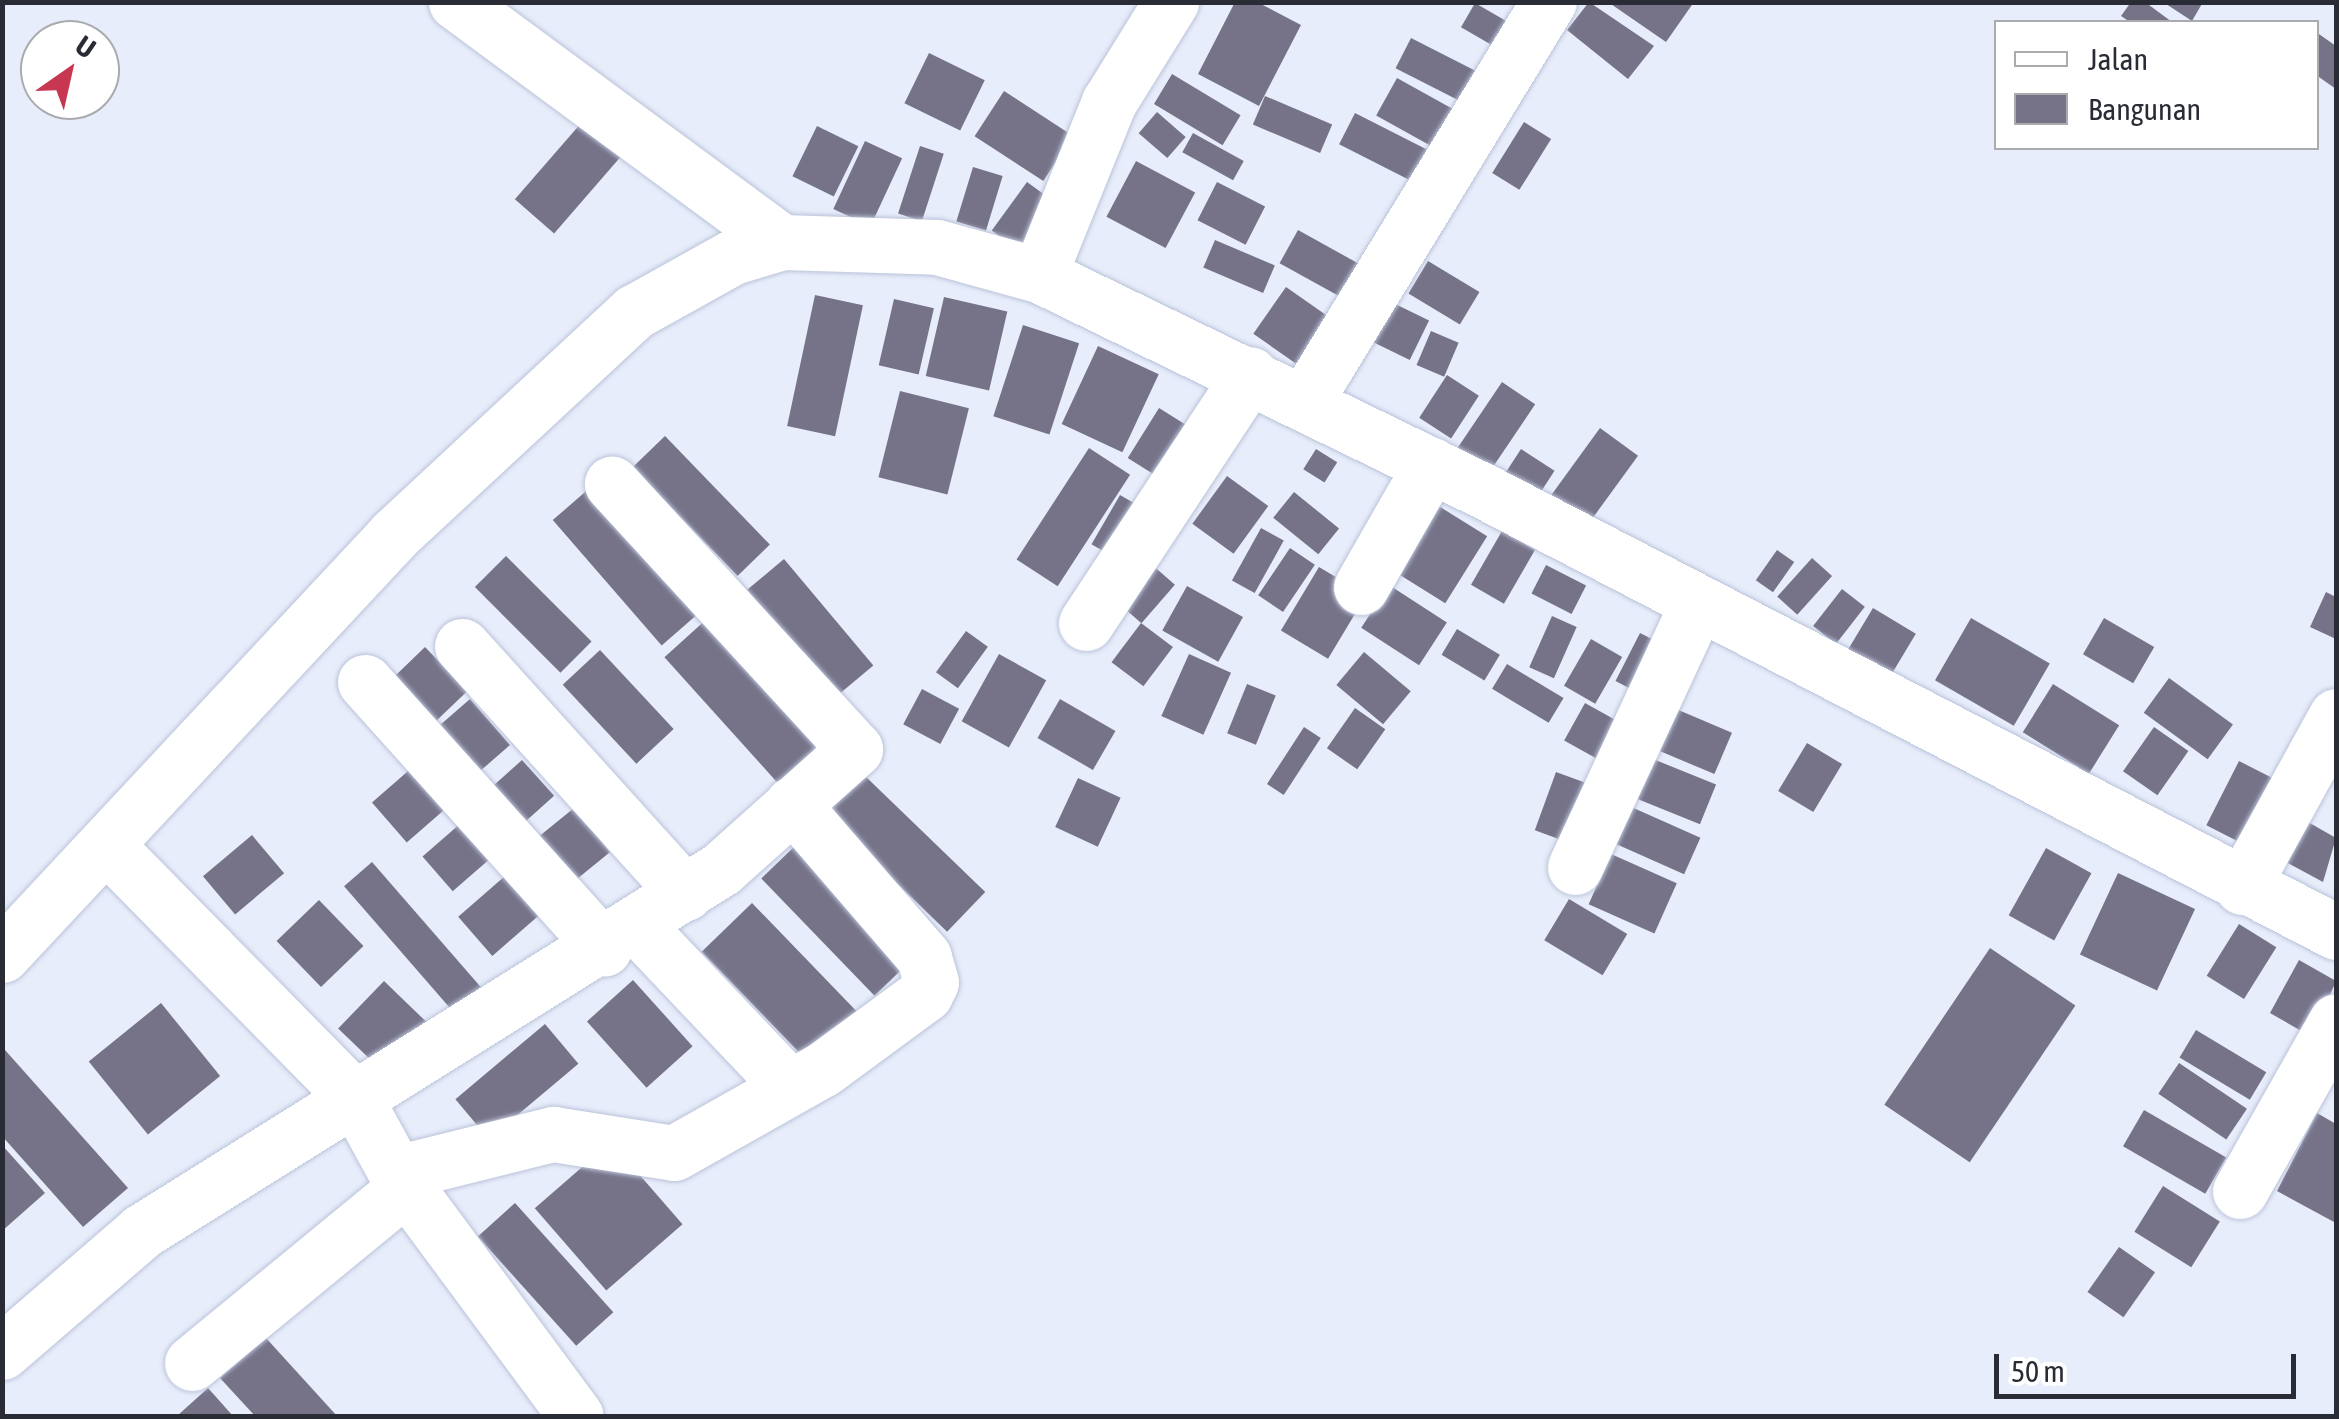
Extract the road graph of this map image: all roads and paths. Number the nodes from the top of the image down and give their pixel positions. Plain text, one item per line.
1 (456, 2) edge
2 (1170, 2) edge
3 (1549, 2) edge
4 (782, 242) junction
5 (1039, 275) junction
6 (1250, 374) junction
7 (1305, 402) junction
8 (1431, 465) junction
9 (612, 484) dead end
10 (1360, 588) dead end
11 (1696, 606) junction
12 (1086, 622) dead end
13 (462, 646) dead end
14 (365, 682) dead end
15 (2336, 716) edge
16 (792, 804) junction
17 (108, 847) junction
18 (1576, 867) dead end
19 (2242, 887) junction
20 (685, 892) junction
21 (2336, 932) edge
22 (621, 937) junction
23 (2, 955) edge
24 (2336, 1021) edge
25 (790, 1088) junction
26 (355, 1098) junction
27 (402, 1180) junction
28 (2240, 1191) dead end
29 (2, 1352) edge
30 (192, 1363) dead end
31 (576, 1416) edge

1 - 4 street
2 - 5 street
3 - 7 street
4 - 5 street
4 - 17 street
5 - 6 street
6 - 7 street
6 - 12 street
7 - 8 street
8 - 10 street
8 - 11 street
9 - 16 street
11 - 18 street
11 - 19 street
13 - 20 street
14 - 22 street
15 - 19 street
16 - 20 street
16 - 25 street
17 - 23 street
17 - 26 street
19 - 21 street
20 - 22 street
22 - 25 street
22 - 26 street
24 - 28 street
25 - 27 street
26 - 27 street
26 - 29 street
27 - 30 street
27 - 31 street

